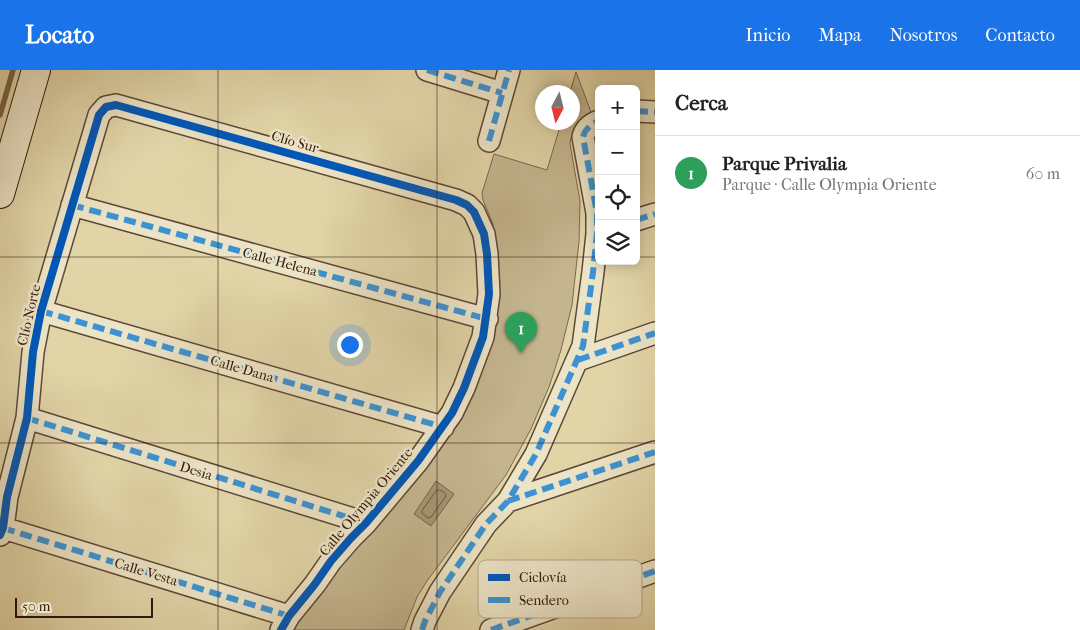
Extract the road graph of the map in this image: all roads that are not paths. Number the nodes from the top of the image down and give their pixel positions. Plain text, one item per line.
1 (36, 70) edge
2 (427, 70) edge
3 (509, 70) edge
4 (502, 94) junction
5 (106, 107) joint
6 (640, 111) edge
7 (655, 112) edge
8 (595, 124) edge
9 (488, 140) dead end
10 (0, 194) edge
11 (72, 205) junction
12 (474, 212) joint
13 (655, 214) edge
14 (640, 219) edge
15 (597, 220) edge
16 (595, 257) edge
17 (41, 311) junction
18 (487, 319) junction
19 (655, 333) edge
20 (578, 360) junction
21 (27, 418) junction
22 (442, 427) junction
23 (655, 452) edge
24 (3, 496) edge
25 (508, 501) junction
26 (366, 524) junction
27 (1, 530) edge
28 (655, 571) edge
29 (642, 576) edge
30 (524, 618) edge
31 (285, 623) edge
32 (422, 630) edge
33 (490, 630) edge

1 - 10 main road
2 - 4 street
3 - 4 street
4 - 9 street
5 - 11 street, Clío Norte
5 - 12 street, Clío Sur
6 - 7 street
8 - 15 street
11 - 17 street, Clío Norte
11 - 18 street, Calle Helena
12 - 18 street, Calle Olympia Oriente
13 - 14 street
16 - 20 street
17 - 21 street, Clío Norte
17 - 22 street, Calle Dana
18 - 22 street, Calle Olympia Oriente
19 - 20 street
20 - 25 street
21 - 24 street, Clío Norte
21 - 26 street, Desia
22 - 26 street, Calle Olympia Oriente
23 - 25 street
24 - 27 street, Clío Norte
25 - 32 street
26 - 31 street, Calle Olympia Oriente
27 - 31 street, Calle Vesta
28 - 29 street
30 - 33 street

